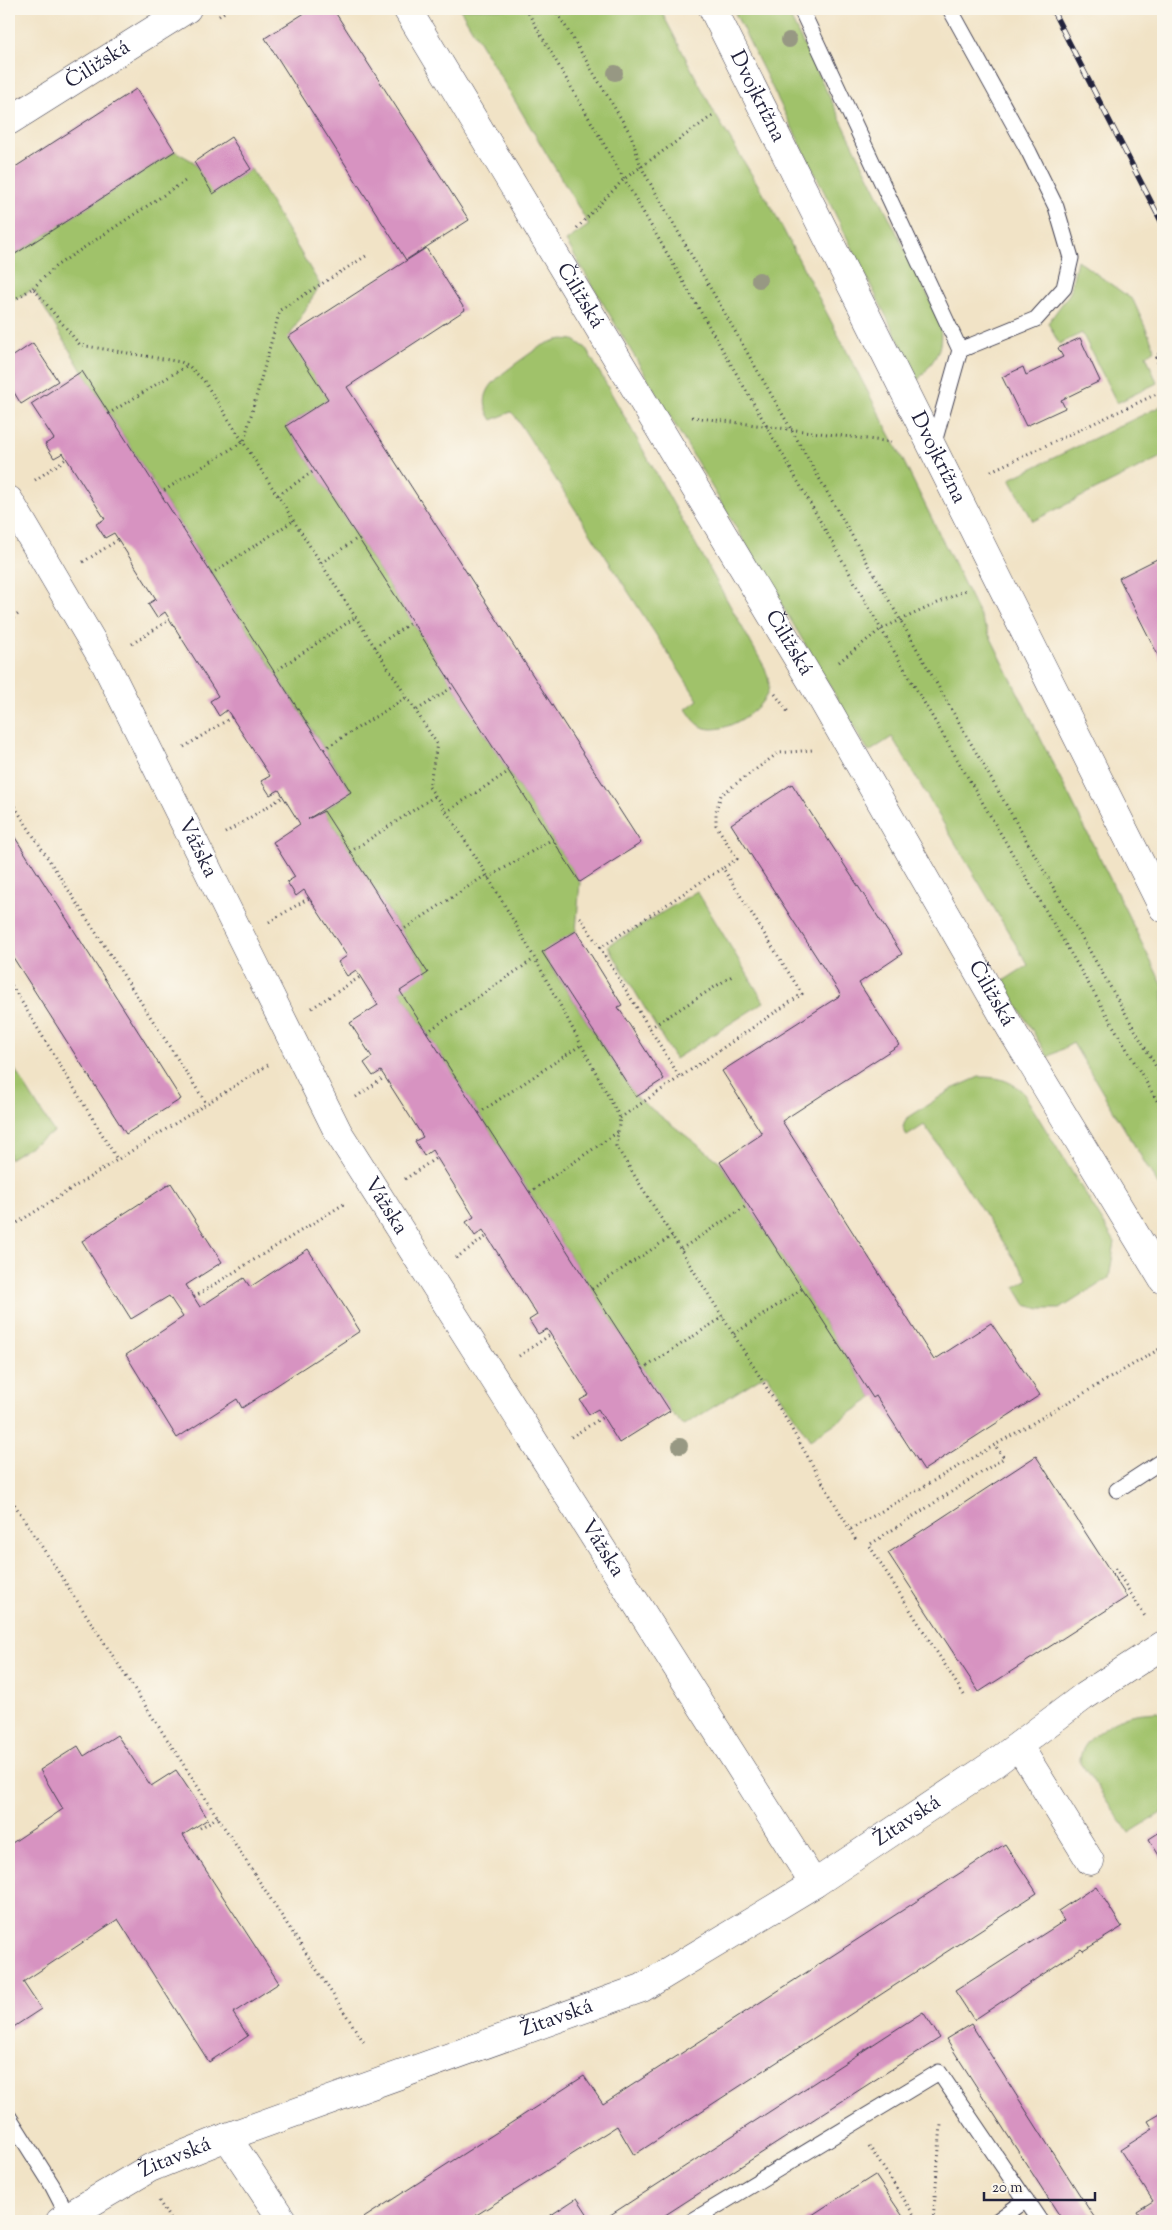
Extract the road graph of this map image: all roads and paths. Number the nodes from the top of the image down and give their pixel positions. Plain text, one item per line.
1 (187, 9) edge
2 (407, 9) edge
3 (526, 9) edge
4 (555, 9) edge
5 (713, 9) edge
6 (801, 9) edge
7 (950, 9) edge
8 (715, 114) dead end
9 (9, 121) edge
10 (641, 166) junction
11 (624, 180) junction
12 (185, 181) dead end
13 (553, 253) junction
14 (366, 256) dead end
15 (33, 288) junction
16 (9, 303) edge
17 (960, 350) junction
18 (1163, 352) edge
19 (188, 366) junction
20 (1163, 374) edge
21 (1163, 392) edge
22 (649, 412) junction
23 (108, 414) dead end
24 (766, 425) junction
25 (791, 428) junction
26 (244, 441) junction
27 (894, 442) dead end
28 (932, 450) junction
29 (66, 459) dead end
30 (314, 471) dead end
31 (991, 471) dead end
32 (34, 481) dead end
33 (160, 493) dead end
34 (278, 495) junction
35 (9, 500) edge
36 (294, 521) junction
37 (358, 538) dead end
38 (118, 540) dead end
39 (321, 563) junction
40 (77, 567) dead end
41 (211, 574) dead end
42 (966, 590) dead end
43 (21, 612) dead end
44 (356, 617) junction
45 (169, 620) dead end
46 (900, 620) junction
47 (9, 621) edge
48 (412, 622) dead end
49 (881, 629) junction
50 (127, 647) dead end
51 (375, 647) junction
52 (274, 672) dead end
53 (453, 687) dead end
54 (407, 697) junction
55 (822, 699) junction
56 (417, 710) junction
57 (232, 717) dead end
58 (324, 749) dead end
59 (813, 750) dead end
60 (178, 752) dead end
61 (508, 772) dead end
62 (435, 796) junction
63 (283, 797) dead end
64 (9, 798) edge
65 (446, 812) junction
66 (222, 834) dead end
67 (552, 840) dead end
68 (350, 852) dead end
69 (737, 859) junction
70 (487, 877) junction
71 (309, 898) dead end
72 (1163, 908) edge
73 (580, 917) dead end
74 (265, 925) dead end
75 (402, 932) dead end
76 (600, 948) junction
77 (534, 959) junction
78 (732, 976) dead end
79 (360, 977) dead end
80 (9, 981) edge
81 (305, 1013) dead end
82 (650, 1028) junction
83 (427, 1032) dead end
84 (581, 1045) junction
85 (271, 1063) dead end
86 (679, 1076) junction
87 (385, 1077) dead end
88 (1163, 1079) edge
89 (355, 1098) dead end
90 (206, 1103) junction
91 (1163, 1111) edge
92 (479, 1113) dead end
93 (620, 1118) junction
94 (618, 1132) junction
95 (436, 1158) dead end
96 (117, 1159) junction
97 (404, 1180) dead end
98 (530, 1192) dead end
99 (348, 1202) dead end
100 (748, 1205) dead end
101 (9, 1228) edge
102 (487, 1236) dead end
103 (672, 1236) junction
104 (680, 1249) junction
105 (456, 1259) dead end
106 (1163, 1280) edge
107 (592, 1289) dead end
108 (802, 1289) dead end
109 (194, 1297) dead end
110 (722, 1317) junction
111 (734, 1334) junction
112 (550, 1336) dead end
113 (1163, 1347) edge
114 (518, 1357) dead end
115 (643, 1369) dead end
116 (603, 1417) dead end
117 (570, 1438) dead end
118 (994, 1444) junction
119 (1163, 1460) edge
120 (1117, 1490) dead end
121 (9, 1496) edge
122 (851, 1530) junction
123 (856, 1542) dead end
124 (1115, 1568) dead end
125 (1147, 1619) dead end
126 (1163, 1644) edge
127 (964, 1695) dead end
128 (1018, 1746) junction
129 (218, 1817) junction
130 (200, 1828) dead end
131 (1090, 1861) dead end
132 (814, 1884) junction
133 (365, 2044) dead end
134 (9, 2117) edge
135 (941, 2118) dead end
136 (227, 2137) junction
137 (868, 2145) dead end
138 (154, 2194) dead end
139 (1026, 2200) junction
140 (64, 2219) edge
141 (171, 2221) edge
142 (283, 2221) edge
143 (692, 2221) edge
144 (918, 2221) edge
145 (933, 2221) edge
146 (997, 2221) edge
147 (1040, 2221) edge

1 - 9 street, Čiližská
2 - 13 street, Čiližská
3 - 11 path
4 - 10 path
5 - 28 street, Dvojkrížna
6 - 17 lane
7 - 17 lane
8 - 10 path
10 - 11 path
10 - 25 path
11 - 13 path
11 - 24 path
12 - 15 path
13 - 22 street, Čiližská
14 - 26 path
15 - 16 path
15 - 19 path
17 - 28 lane
18 - 20 path
19 - 23 path
19 - 26 path
21 - 31 path
22 - 24 path
22 - 55 street, Čiližská
24 - 25 path
24 - 49 path
25 - 27 path
25 - 46 path
26 - 33 path
26 - 34 path
28 - 72 street, Dvojkrížna
29 - 32 path
30 - 34 path
34 - 36 path
35 - 132 street, Vážska
36 - 39 path
36 - 41 path
37 - 39 path
38 - 40 path
39 - 44 path
42 - 46 path
43 - 47 path
44 - 51 path
44 - 52 path
45 - 50 path
46 - 49 path
46 - 88 path
48 - 51 path
49 - 55 path
49 - 91 path
51 - 54 path
53 - 56 path
54 - 56 path
54 - 58 path
55 - 106 street, Čiližská
56 - 62 path
57 - 60 path
59 - 69 path
61 - 65 path
62 - 65 path
62 - 68 path
63 - 66 path
64 - 90 path
65 - 70 path
67 - 70 path
69 - 76 path
69 - 86 path
70 - 75 path
70 - 77 path
71 - 74 path
73 - 76 path
76 - 82 path
77 - 83 path
77 - 84 path
78 - 82 path
79 - 81 path
80 - 96 path
82 - 86 path
84 - 92 path
84 - 93 path
85 - 90 path
86 - 93 path
87 - 89 path
90 - 96 path
93 - 94 path
94 - 98 path
94 - 103 path
95 - 97 path
96 - 101 path
99 - 109 path
100 - 104 path
102 - 105 path
103 - 104 path
103 - 107 path
104 - 110 path
108 - 111 path
110 - 111 path
110 - 115 path
111 - 122 path
112 - 114 path
113 - 118 path
116 - 117 path
118 - 122 path
118 - 127 path
119 - 120 lane
121 - 129 path
122 - 123 path
124 - 125 path
126 - 128 street, Žitavská
128 - 131 street
128 - 132 street, Žitavská
129 - 130 path
129 - 133 path
132 - 136 street, Žitavská
134 - 140 lane
135 - 145 path
136 - 140 street, Žitavská
136 - 142 street
137 - 144 path
138 - 141 path
139 - 143 lane
139 - 146 lane
139 - 147 lane

